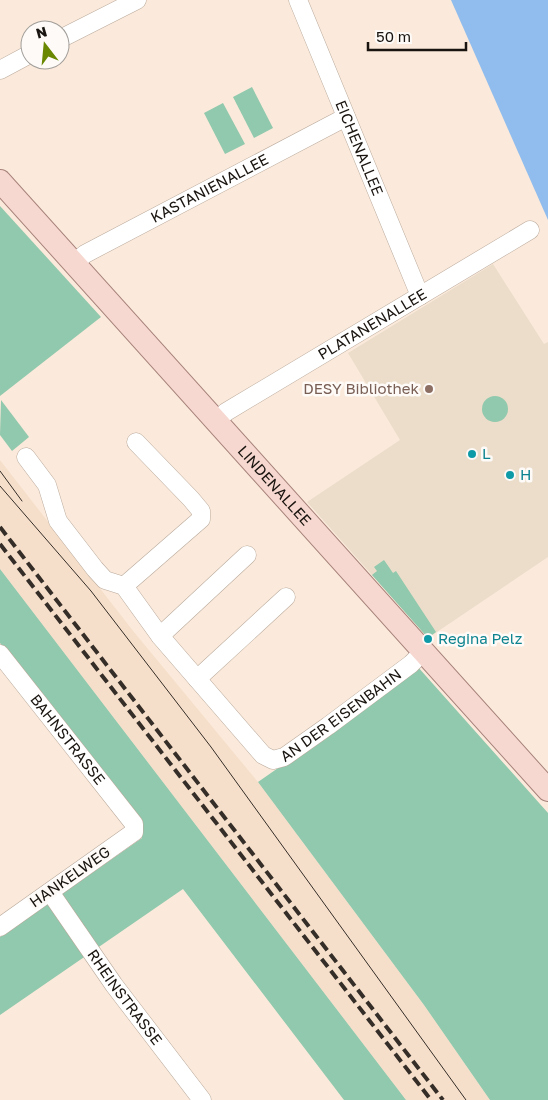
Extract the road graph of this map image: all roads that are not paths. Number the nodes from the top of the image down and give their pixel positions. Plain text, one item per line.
1 (137, 0) edge
2 (298, 0) edge
3 (70, 34) edge
4 (20, 59) edge
5 (0, 70) edge
6 (346, 117) junction
7 (0, 181) edge
8 (530, 230) dead end
9 (74, 263) junction
10 (420, 296) junction
11 (216, 421) junction
12 (136, 442) dead end
13 (26, 457) dead end
14 (247, 555) dead end
15 (124, 586) junction
16 (286, 598) dead end
17 (160, 636) junction
18 (424, 652) junction
19 (0, 654) edge
20 (197, 679) junction
21 (548, 790) edge
22 (134, 824) joint
23 (50, 892) junction
24 (0, 927) edge
25 (202, 1100) edge

1 - 3 street
2 - 6 street, EICHENALLEE
4 - 5 street
6 - 9 street, KASTANIENALLEE
6 - 10 street, EICHENALLEE
7 - 9 main road, LINDENALLEE
8 - 10 street, PLATANENALLEE
9 - 11 main road, LINDENALLEE
10 - 11 street, PLATANENALLEE
11 - 18 main road, LINDENALLEE
12 - 15 street
13 - 15 street
14 - 17 street
15 - 17 street, AN DER EISENBAHN
16 - 20 street
17 - 20 street, AN DER EISENBAHN
18 - 20 street, AN DER EISENBAHN
18 - 21 main road, LINDENALLEE
19 - 22 street, BAHNSTRASSE
22 - 23 street, HANKELWEG
23 - 24 street, HANKELWEG
23 - 25 street, RHEINSTRASSE

